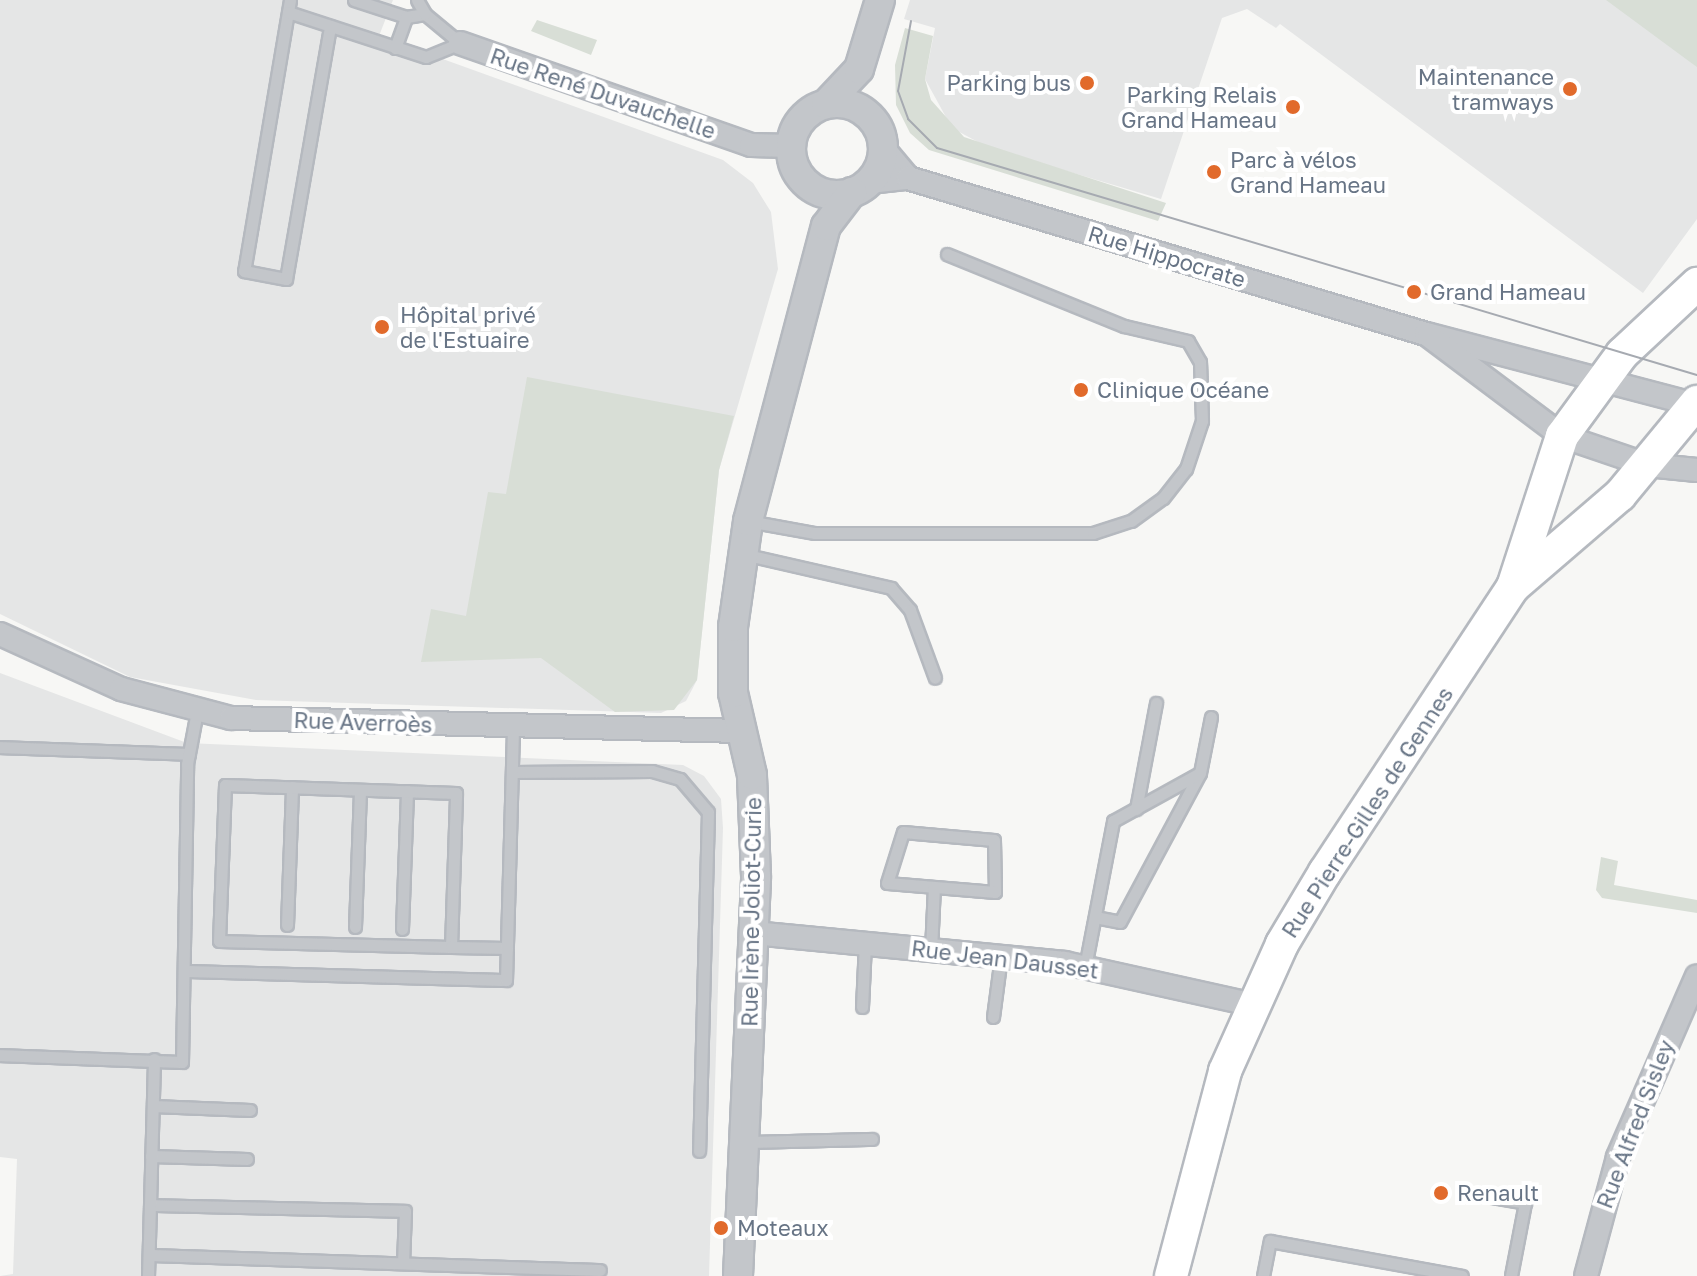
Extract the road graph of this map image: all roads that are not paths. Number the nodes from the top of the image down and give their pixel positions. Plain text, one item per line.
1 (354, 0) edge
2 (417, 0) edge
3 (879, 4) edge
4 (289, 6) edge
5 (425, 14) junction
6 (406, 17) junction
7 (330, 26) junction
8 (460, 43) junction
9 (395, 48) junction
10 (859, 69) junction
11 (826, 104) junction
12 (872, 119) junction
13 (791, 146) junction
14 (883, 148) junction
15 (908, 178) junction
16 (861, 187) junction
17 (816, 190) junction
18 (826, 226) junction
19 (947, 254) dead end
20 (1697, 284) edge
21 (1426, 334) junction
22 (1603, 378) junction
23 (1696, 404) edge
24 (1562, 436) junction
25 (1647, 465) junction
26 (1697, 470) edge
27 (748, 521) junction
28 (742, 554) junction
29 (1513, 587) junction
30 (0, 634) edge
31 (935, 678) dead end
32 (1156, 703) dead end
33 (197, 711) junction
34 (1211, 717) dead end
35 (513, 726) junction
36 (741, 731) junction
37 (0, 747) edge
38 (189, 754) junction
39 (512, 772) junction
40 (1200, 773) junction
41 (292, 787) junction
42 (360, 790) junction
43 (407, 791) junction
44 (1136, 809) junction
45 (934, 887) junction
46 (1095, 917) junction
47 (287, 925) dead end
48 (355, 927) dead end
49 (402, 929) dead end
50 (754, 933) junction
51 (865, 943) junction
52 (451, 947) junction
53 (507, 948) junction
54 (931, 950) junction
55 (1001, 956) junction
56 (1085, 967) junction
57 (184, 971) junction
58 (1697, 976) edge
59 (1254, 1005) junction
60 (862, 1007) dead end
61 (993, 1017) dead end
62 (0, 1055) edge
63 (154, 1059) junction
64 (153, 1106) junction
65 (250, 1110) dead end
66 (872, 1139) dead end
67 (745, 1142) junction
68 (699, 1151) dead end
69 (151, 1156) junction
70 (247, 1159) dead end
71 (1492, 1197) dead end
72 (150, 1205) junction
73 (149, 1255) junction
74 (403, 1263) junction
75 (600, 1270) dead end
76 (482, 1271) edge
77 (148, 1276) edge
78 (738, 1276) edge
79 (1171, 1276) edge
80 (1263, 1276) edge
81 (1462, 1276) edge
82 (1511, 1276) edge
83 (1586, 1276) edge

1 - 6 lane
2 - 5 lane, Rue René Duvauchelle
3 - 10 street
4 - 7 lane
4 - 7 lane
5 - 6 lane
5 - 8 lane, Rue René Duvauchelle
6 - 9 lane
7 - 9 lane
8 - 9 lane
8 - 13 street, Rue René Duvauchelle
10 - 11 street
10 - 12 street
11 - 12 street
11 - 13 street
12 - 14 street
13 - 17 street
14 - 15 street
14 - 16 street
15 - 16 street, Rue Hippocrate
15 - 21 street, Rue Hippocrate
16 - 17 street
16 - 18 street, Rue Irène Joliot-Curie
17 - 18 street
18 - 27 street, Rue Irène Joliot-Curie
19 - 27 lane
20 - 22 main road, Rue Pierre-Gilles de Gennes
21 - 22 street, Rue Hippocrate
21 - 24 street, Rue Hippocrate
22 - 23 street, Rue Hippocrate
22 - 24 main road, Rue Pierre-Gilles de Gennes
23 - 25 main road, Rue Pierre-Gilles de Gennes
24 - 25 street, Rue Hippocrate
24 - 29 main road, Rue Pierre-Gilles de Gennes
25 - 26 street, Rue Hippocrate
25 - 29 main road, Rue Pierre-Gilles de Gennes
27 - 28 street, Rue Irène Joliot-Curie
28 - 31 lane
28 - 36 street, Rue Irène Joliot-Curie
29 - 59 main road, Rue Pierre-Gilles de Gennes
30 - 33 street, Rue Averroès
32 - 44 lane
33 - 35 street, Rue Averroès
33 - 38 lane
34 - 40 lane
35 - 36 street, Rue Averroès
35 - 39 lane
36 - 50 street, Rue Irène Joliot-Curie
37 - 38 lane
38 - 57 lane
39 - 53 lane
39 - 68 lane
40 - 44 lane
40 - 46 lane
41 - 42 lane
41 - 47 lane
41 - 52 lane
42 - 43 lane
42 - 48 lane
43 - 49 lane
43 - 52 lane
44 - 46 lane
45 - 45 lane
45 - 54 lane
46 - 56 lane
50 - 51 street, Rue Jean Dausset
50 - 67 street, Rue Irène Joliot-Curie
51 - 54 street, Rue Jean Dausset
51 - 60 lane
52 - 53 lane
53 - 57 lane
54 - 55 street, Rue Jean Dausset
55 - 56 street, Rue Jean Dausset
55 - 61 lane
56 - 59 street, Rue Jean Dausset
57 - 63 lane
58 - 83 street, Rue Alfred Sisley
59 - 79 main road, Rue Pierre-Gilles de Gennes
62 - 63 lane
63 - 64 lane
64 - 65 lane
64 - 69 lane
66 - 67 lane
67 - 78 street, Rue Irène Joliot-Curie
69 - 70 lane
69 - 72 lane
71 - 82 lane
72 - 73 lane
72 - 74 lane
73 - 74 lane
73 - 77 lane
74 - 76 lane
75 - 76 lane
80 - 81 lane

